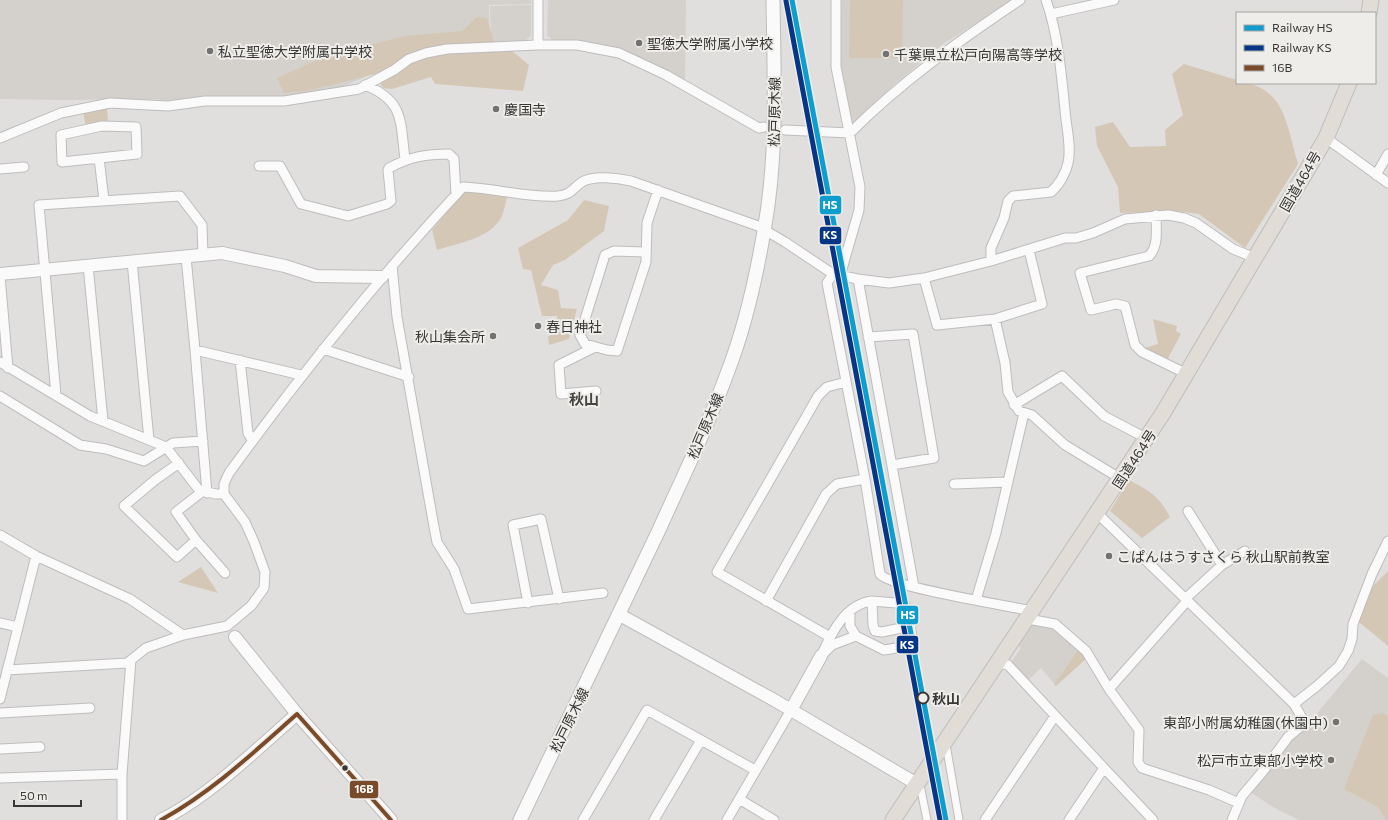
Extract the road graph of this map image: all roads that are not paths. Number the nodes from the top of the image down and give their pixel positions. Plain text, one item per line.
1 (538, 0) edge
2 (773, 0) edge
3 (836, 0) edge
4 (1020, 0) edge
5 (1046, 0) edge
6 (1114, 0) edge
7 (1371, 0) edge
8 (1369, 12) edge
9 (1051, 14) junction
10 (538, 45) junction
11 (1349, 84) edge
12 (365, 86) junction
13 (764, 127) dead end
14 (785, 130) dead end
15 (850, 133) junction
16 (0, 138) edge
17 (1326, 138) junction
18 (1388, 154) edge
19 (100, 158) junction
20 (405, 159) junction
21 (259, 166) dead end
22 (24, 167) dead end
23 (0, 169) edge
24 (1376, 175) junction
25 (1388, 183) edge
26 (658, 190) junction
27 (456, 195) junction
28 (104, 200) junction
29 (1156, 215) junction
30 (765, 230) junction
31 (1029, 250) junction
32 (645, 252) junction
33 (204, 255) junction
34 (186, 257) junction
35 (1255, 258) junction
36 (132, 261) junction
37 (991, 261) junction
38 (88, 265) junction
39 (392, 266) junction
40 (44, 269) junction
41 (0, 275) edge
42 (836, 275) junction
43 (382, 277) junction
44 (858, 278) junction
45 (924, 278) junction
46 (995, 319) junction
47 (868, 337) junction
48 (595, 347) junction
49 (322, 349) junction
50 (195, 350) junction
51 (240, 360) junction
52 (0, 362) edge
53 (8, 368) junction
54 (1187, 374) junction
55 (301, 375) junction
56 (409, 377) junction
57 (846, 382) junction
58 (596, 391) dead end
59 (56, 395) junction
60 (0, 396) edge
61 (1014, 405) junction
62 (1024, 413) junction
63 (103, 421) junction
64 (149, 440) junction
65 (203, 440) junction
66 (253, 441) junction
67 (1146, 441) junction
68 (166, 447) junction
69 (178, 463) junction
70 (892, 465) junction
71 (865, 479) junction
72 (1121, 479) junction
73 (1008, 482) junction
74 (954, 484) dead end
75 (205, 492) junction
76 (224, 494) junction
77 (1188, 511) dead end
78 (1097, 513) junction
79 (0, 535) edge
80 (196, 540) junction
81 (1388, 542) edge
82 (1246, 551) dead end
83 (36, 556) junction
84 (1222, 565) junction
85 (225, 574) dead end
86 (914, 587) junction
87 (603, 593) dead end
88 (559, 599) junction
89 (976, 600) junction
90 (1186, 600) junction
91 (766, 601) junction
92 (872, 601) junction
93 (528, 603) junction
94 (850, 611) junction
95 (620, 615) junction
96 (1030, 615) junction
97 (0, 623) edge
98 (911, 626) junction
99 (18, 627) junction
100 (222, 628) junction
101 (183, 635) junction
102 (856, 636) junction
103 (236, 637) joint
104 (830, 637) junction
105 (821, 656) junction
106 (131, 660) junction
107 (999, 663) junction
108 (7, 670) junction
109 (1109, 689) junction
110 (0, 699) edge
111 (1294, 704) junction
112 (90, 708) dead end
113 (791, 710) junction
114 (0, 714) edge
115 (297, 714) junction
116 (1055, 716) junction
117 (701, 740) junction
118 (40, 747) dead end
119 (0, 749) edge
120 (947, 750) dead end
121 (1104, 768) junction
122 (755, 770) junction
123 (122, 774) junction
124 (0, 778) edge
125 (919, 787) junction
126 (739, 799) junction
127 (1239, 803) junction
128 (122, 820) edge
129 (161, 820) edge
130 (390, 820) edge
131 (520, 820) edge
132 (583, 820) edge
133 (654, 820) edge
134 (727, 820) edge
135 (774, 820) edge
136 (893, 820) edge
137 (926, 820) edge
138 (960, 820) edge
139 (985, 820) edge
140 (1069, 820) edge
141 (1152, 820) edge
142 (1232, 820) edge

1 - 10 street
2 - 30 main road, 松戸原木線
3 - 15 street
4 - 15 street
5 - 9 street
6 - 9 street
7 - 8 highway
9 - 37 street
10 - 12 street
10 - 13 street
11 - 17 highway, 国道464号
12 - 16 street
12 - 20 street
14 - 15 street
15 - 42 street
17 - 24 street
17 - 35 highway, 国道464号
18 - 24 street
19 - 19 street
19 - 28 street
20 - 21 street
20 - 27 street
22 - 23 street
24 - 25 street
26 - 27 street
26 - 30 street
26 - 32 street
27 - 39 street
28 - 33 street
28 - 40 street
29 - 31 street
29 - 35 street
29 - 54 street
30 - 42 street
30 - 95 main road, 松戸原木線
31 - 37 street
31 - 46 street
32 - 48 street
32 - 48 street
33 - 34 street
33 - 43 street
34 - 36 street
34 - 50 street
35 - 54 highway, 国道464号
36 - 38 street
36 - 64 street
37 - 45 street
38 - 40 street
38 - 63 street
39 - 43 street
39 - 56 street
40 - 41 street
40 - 59 street
41 - 53 street
42 - 44 street
42 - 57 street
43 - 49 street
44 - 45 street
44 - 47 street
45 - 46 street
46 - 61 street
47 - 70 street
47 - 70 street
48 - 58 street
49 - 55 street
49 - 56 street
50 - 51 street
50 - 65 street
51 - 55 street
51 - 66 street
52 - 53 street
53 - 59 street
54 - 67 highway, 国道464号
55 - 66 street
56 - 93 street
57 - 71 street
57 - 91 street
59 - 63 street
60 - 68 street
61 - 62 street
61 - 67 street
62 - 72 street
62 - 73 street
63 - 64 street
64 - 68 street
65 - 68 street
65 - 75 street
66 - 76 street
67 - 72 highway, 国道464号
68 - 69 street
69 - 75 street
69 - 80 street
70 - 86 street
71 - 86 street
71 - 91 street
72 - 78 highway, 国道464号
73 - 74 street
73 - 89 street
75 - 76 street
75 - 80 street
76 - 100 street
77 - 84 street
78 - 90 street
78 - 96 highway, 国道464号
79 - 83 street
80 - 85 street
81 - 111 street
82 - 84 street
83 - 99 street
83 - 101 street
84 - 90 street
86 - 89 street
87 - 88 street
88 - 93 street
88 - 93 street
89 - 96 street
90 - 109 street
90 - 111 street
91 - 104 street
92 - 94 street
92 - 98 street
92 - 98 street
94 - 102 street
94 - 104 street
95 - 113 street
95 - 131 main road, 松戸原木線
96 - 107 highway, 国道464号
96 - 109 street
97 - 99 street
98 - 102 street
99 - 108 street
100 - 101 street
100 - 103 street
101 - 106 street
102 - 105 street
103 - 115 street
104 - 105 street
105 - 113 street
106 - 108 street
106 - 123 street
107 - 116 street
107 - 125 highway, 国道464号
108 - 110 street
109 - 127 street
111 - 127 street
112 - 114 street
113 - 122 street
113 - 125 street
115 - 129 street
115 - 130 street
116 - 121 street
116 - 139 street
117 - 122 street
117 - 132 street
117 - 133 street
118 - 119 street
120 - 138 street
121 - 140 street
121 - 141 street
122 - 126 street
123 - 124 street
123 - 128 street
125 - 136 highway, 国道464号
125 - 137 street
126 - 134 street
126 - 135 street
127 - 142 street

